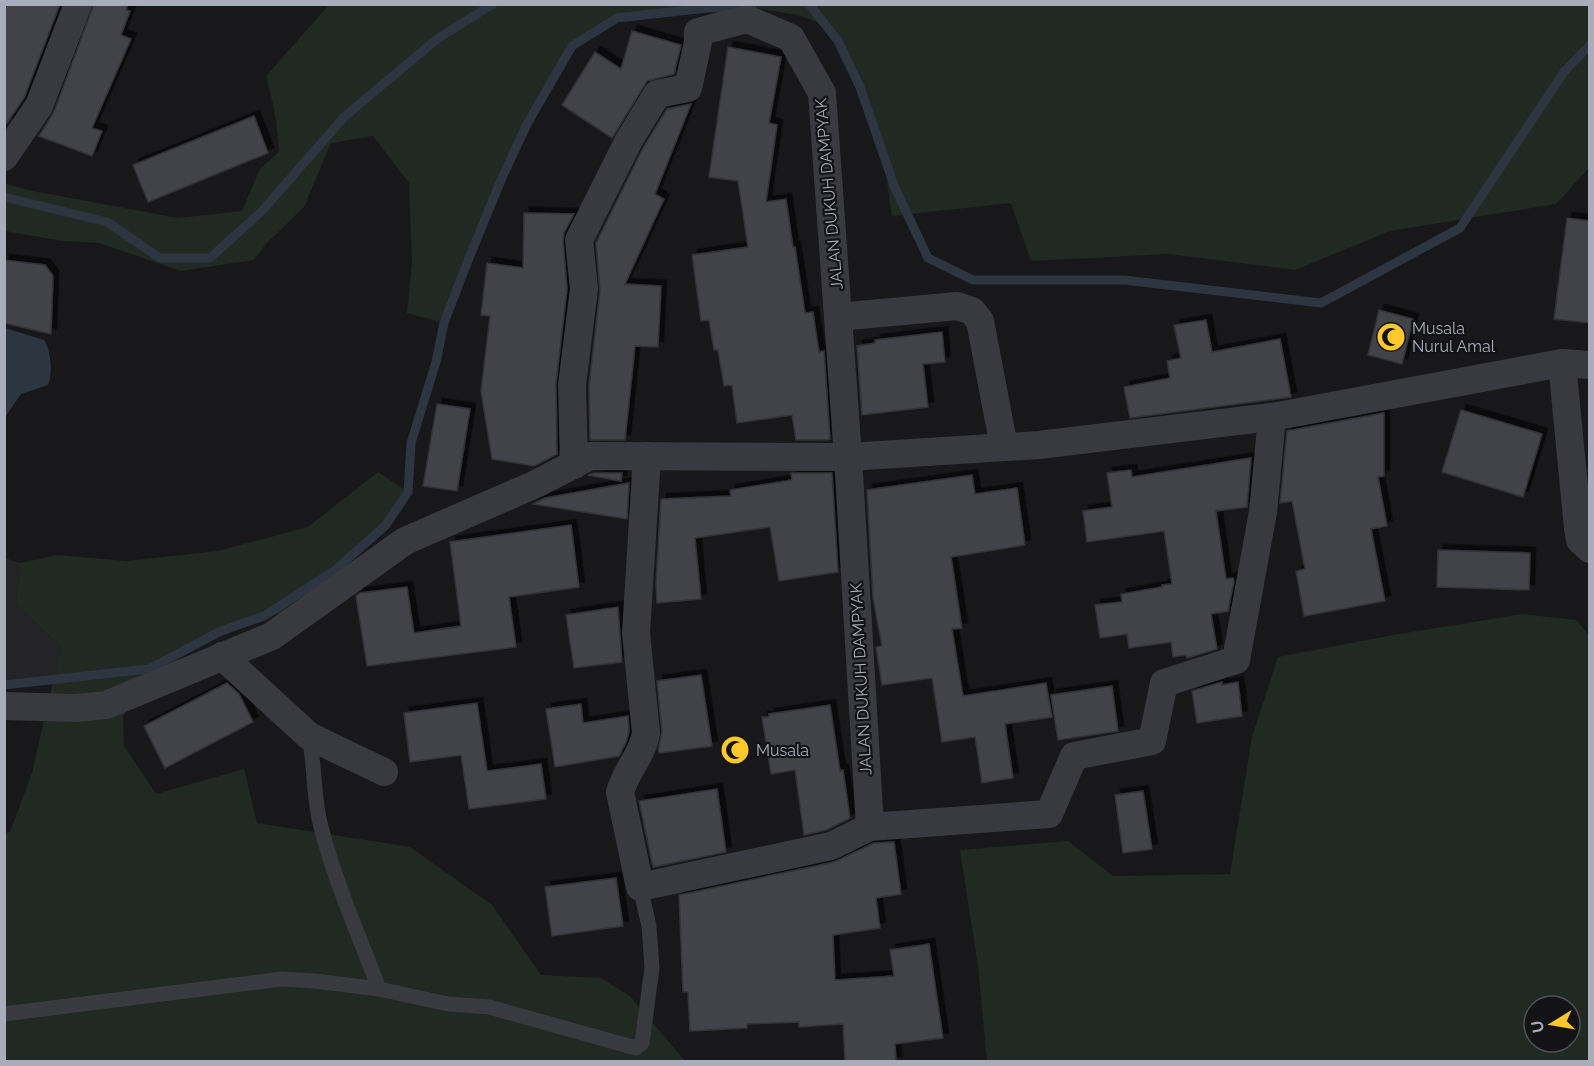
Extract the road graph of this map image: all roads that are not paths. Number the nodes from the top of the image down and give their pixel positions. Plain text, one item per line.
1 (78, 4) edge
2 (4, 157) edge
3 (838, 317) junction
4 (1576, 364) edge
5 (1272, 417) junction
6 (1004, 447) junction
7 (646, 456) junction
8 (848, 457) junction
9 (574, 465) junction
10 (1590, 549) edge
11 (222, 656) junction
12 (4, 706) edge
13 (309, 736) junction
14 (384, 772) dead end
15 (870, 827) junction
16 (640, 887) junction
17 (379, 989) junction
18 (4, 1014) edge

1 - 2 street
3 - 6 street
3 - 8 street, JALAN DUKUH DAMPYAK
3 - 9 street, JALAN DUKUH DAMPYAK
4 - 5 street
4 - 10 street
5 - 6 street
5 - 15 street
6 - 8 street
7 - 8 street
7 - 9 street
7 - 16 street
8 - 15 street, JALAN DUKUH DAMPYAK
9 - 11 street
11 - 12 street
11 - 13 street
13 - 14 street
13 - 17 lane
15 - 16 street
16 - 17 lane
17 - 18 lane

